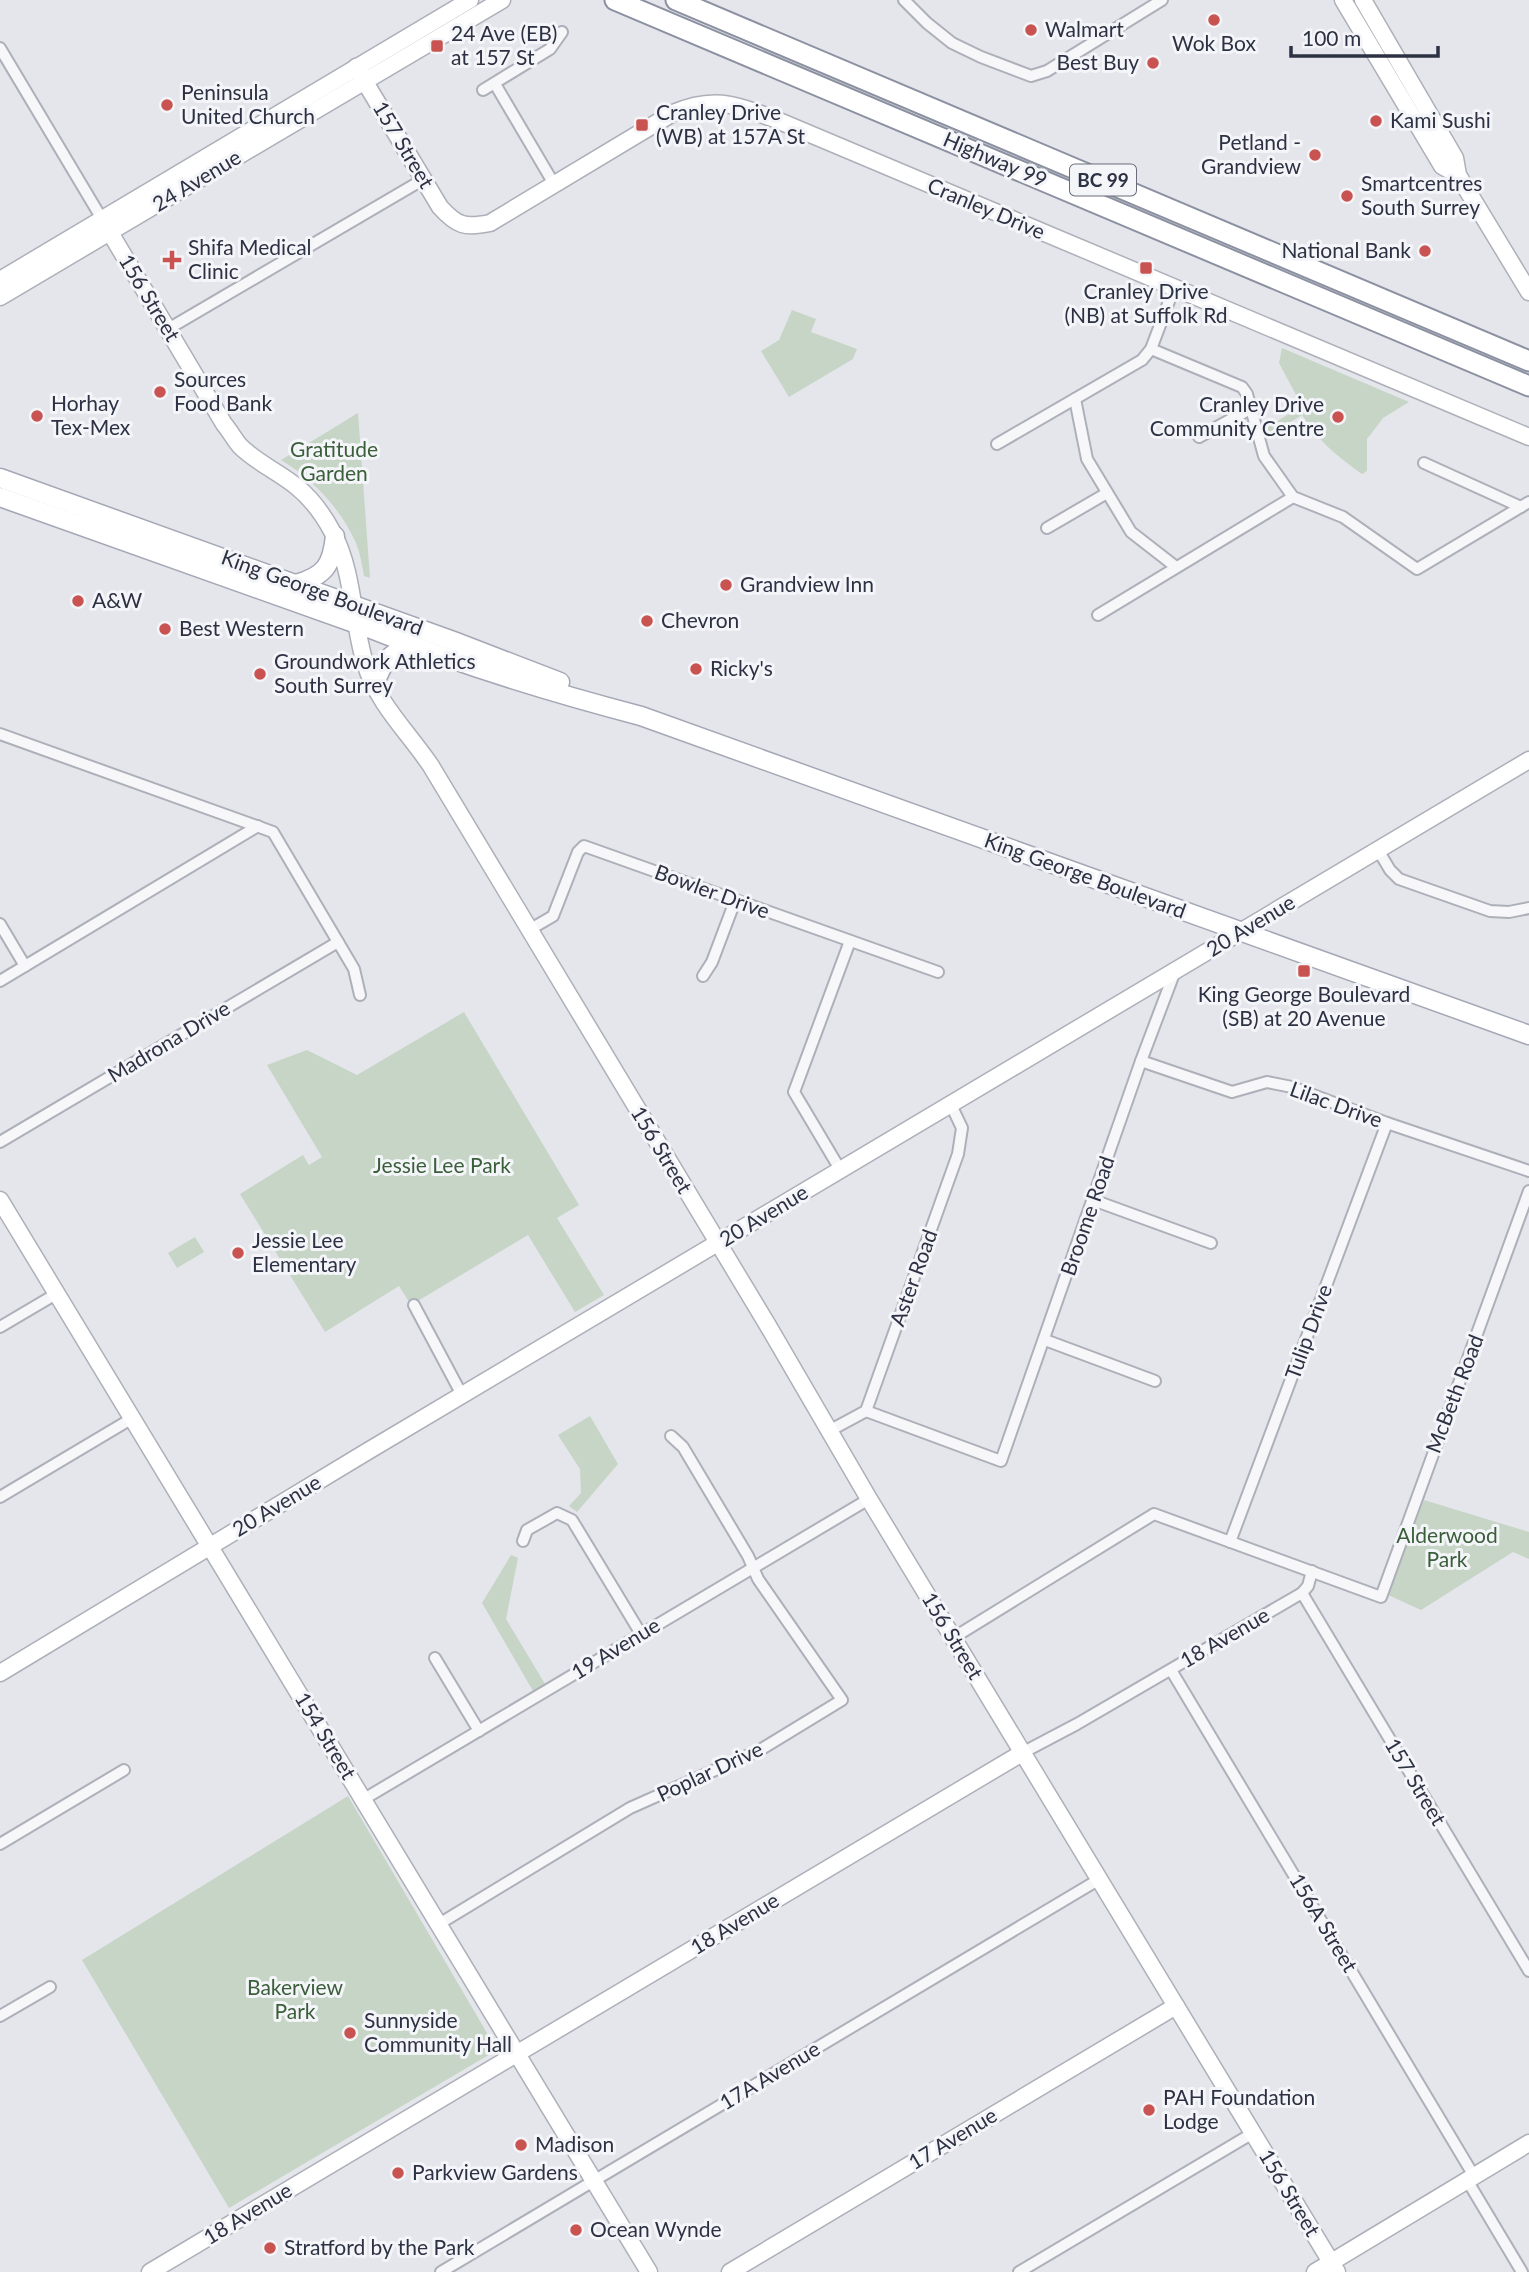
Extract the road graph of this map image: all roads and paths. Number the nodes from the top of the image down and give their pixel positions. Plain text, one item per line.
1 (470, 0) edge
2 (502, 0) edge
3 (615, 0) edge
4 (676, 0) edge
5 (904, 0) edge
6 (1162, 0) edge
7 (1343, 0) edge
8 (1363, 0) edge
9 (445, 24) junction
10 (562, 32) dead end
11 (0, 48) edge
12 (360, 74) junction
13 (495, 84) junction
14 (484, 90) dead end
15 (265, 122) junction
16 (208, 174) junction
17 (1458, 175) junction
18 (424, 179) junction
19 (554, 184) junction
20 (453, 221) joint
21 (106, 225) junction
22 (0, 280) edge
23 (1174, 288) junction
24 (1529, 292) edge
25 (0, 297) edge
26 (168, 329) junction
27 (1151, 349) junction
28 (1529, 361) edge
29 (1529, 386) edge
30 (1075, 399) junction
31 (1250, 409) junction
32 (1199, 437) dead end
33 (1529, 437) edge
34 (997, 444) dead end
35 (1424, 463) dead end
36 (0, 478) edge
37 (0, 487) edge
38 (1107, 493) junction
39 (0, 497) edge
40 (1293, 497) junction
41 (68, 503) junction
42 (1525, 505) edge
43 (1047, 528) dead end
44 (335, 536) junction
45 (113, 537) junction
46 (179, 542) junction
47 (1176, 567) junction
48 (296, 584) junction
49 (353, 605) junction
50 (1098, 615) dead end
51 (356, 624) junction
52 (418, 648) junction
53 (374, 687) junction
54 (641, 716) junction
55 (0, 734) edge
56 (1529, 760) edge
57 (258, 827) junction
58 (1378, 850) junction
59 (735, 901) junction
60 (1529, 908) edge
61 (0, 924) edge
62 (529, 930) junction
63 (1240, 932) junction
64 (850, 941) junction
65 (338, 942) junction
66 (25, 966) junction
67 (1175, 971) junction
68 (938, 972) dead end
69 (703, 976) dead end
70 (0, 981) edge
71 (360, 995) dead end
72 (1529, 1035) edge
73 (1141, 1061) junction
74 (951, 1105) junction
75 (1387, 1123) junction
76 (0, 1142) edge
77 (841, 1171) junction
78 (1529, 1171) edge
79 (1529, 1191) edge
80 (0, 1200) edge
81 (1093, 1200) junction
82 (1211, 1243) dead end
83 (718, 1244) junction
84 (56, 1294) junction
85 (414, 1305) dead end
86 (0, 1327) edge
87 (1045, 1340) junction
88 (1155, 1381) dead end
89 (462, 1395) junction
90 (866, 1411) junction
91 (131, 1419) junction
92 (829, 1432) junction
93 (671, 1436) dead end
94 (0, 1497) edge
95 (869, 1499) junction
96 (523, 1541) dead end
97 (1230, 1542) junction
98 (211, 1547) junction
99 (753, 1568) junction
100 (1312, 1571) junction
101 (1302, 1593) junction
102 (641, 1634) junction
103 (953, 1638) junction
104 (435, 1658) dead end
105 (1171, 1670) junction
106 (0, 1673) edge
107 (479, 1731) junction
108 (1022, 1753) junction
109 (124, 1770) dead end
110 (364, 1799) junction
111 (0, 1844) edge
112 (1098, 1880) junction
113 (439, 1924) junction
114 (1529, 1971) edge
115 (50, 1987) dead end
116 (1176, 2006) junction
117 (0, 2016) edge
118 (517, 2054) junction
119 (1253, 2133) junction
120 (1529, 2143) edge
121 (1471, 2178) junction
122 (594, 2181) junction
123 (1334, 2267) edge
124 (150, 2272) edge
125 (441, 2272) edge
126 (649, 2272) edge
127 (730, 2272) edge
128 (1019, 2272) edge
129 (1315, 2272) edge
130 (1522, 2272) edge

1 - 9 street, 24 Avenue
2 - 9 street, 24 Avenue
3 - 29 highway, Highway 99 / BC 99
4 - 28 highway, Highway 99 / BC 99
5 - 6 street
7 - 17 street
8 - 17 street
9 - 12 street, 24 Avenue
10 - 13 street
11 - 21 street, 156 Street
12 - 15 street, 24 Avenue
12 - 16 street, 24 Avenue
12 - 18 street, 157 Street
13 - 14 street
13 - 19 street
15 - 16 street
15 - 21 street, 24 Avenue
16 - 21 street, 24 Avenue
17 - 24 street
18 - 20 street, 157 Street
18 - 26 street
19 - 20 street, Cranley Drive
19 - 23 street, Cranley Drive
21 - 22 street, 24 Avenue
21 - 25 street, 24 Avenue
21 - 26 street, 156 Street
23 - 27 street
23 - 33 street, Cranley Drive
26 - 44 street, 156 Street
27 - 30 street
27 - 31 street
30 - 34 street
30 - 38 street
31 - 32 street
31 - 40 street
35 - 42 street
36 - 41 main road, King George Boulevard
37 - 41 main road
38 - 43 street
38 - 47 street
39 - 45 main road, King George Boulevard
40 - 42 street
40 - 47 street
41 - 46 main road, King George Boulevard
44 - 48 main road
44 - 49 street, 156 Street
45 - 46 main road
45 - 51 main road, King George Boulevard
46 - 48 main road, King George Boulevard
47 - 50 street
48 - 49 main road, King George Boulevard
49 - 51 street, 156 Street
49 - 54 main road, King George Boulevard
51 - 52 main road, King George Boulevard
51 - 53 street, 156 Street
52 - 53 main road
52 - 54 main road, King George Boulevard
53 - 62 street, 156 Street
54 - 63 main road, King George Boulevard
55 - 57 street
56 - 58 street, 20 Avenue
57 - 65 street
57 - 66 street
58 - 60 street
58 - 63 street, 20 Avenue
59 - 62 street, Bowler Drive
59 - 64 street, Bowler Drive
59 - 69 street
61 - 66 street
62 - 83 street, 156 Street
63 - 67 street, 20 Avenue
63 - 72 main road, King George Boulevard
64 - 68 street, Bowler Drive
64 - 77 street
65 - 71 street
65 - 76 street, Madrona Drive
66 - 70 street
67 - 73 street, Broome Road
67 - 74 street, 20 Avenue
73 - 75 street, Lilac Drive
73 - 81 street, Broome Road
74 - 77 street, 20 Avenue
74 - 90 street, Aster Road
75 - 78 street, Lilac Drive
75 - 97 street, Tulip Drive
77 - 83 street, 20 Avenue
79 - 100 street, McBeth Road
80 - 84 street, 154 Street
81 - 82 street
81 - 87 street, Broome Road
83 - 89 street, 20 Avenue
83 - 92 street, 156 Street
84 - 86 street
84 - 91 street, 154 Street
85 - 89 street
87 - 88 street
87 - 90 street, Broome Road
89 - 98 street, 20 Avenue
90 - 92 street
91 - 94 street
91 - 98 street, 154 Street
92 - 95 street, 156 Street
93 - 99 street
95 - 99 street, 19 Avenue
95 - 103 street, 156 Street
96 - 102 street
97 - 100 street
97 - 103 street
98 - 106 street, 20 Avenue
98 - 110 street, 154 Street
99 - 102 street, 19 Avenue
99 - 113 street, Poplar Drive
100 - 101 street
101 - 105 street, 18 Avenue
101 - 114 street, 157 Street
102 - 107 street, 19 Avenue
103 - 108 street, 156 Street
104 - 107 street
105 - 108 street, 18 Avenue
105 - 121 street, 156A Street
107 - 110 street, 19 Avenue
108 - 112 street, 156 Street
108 - 118 street, 18 Avenue
109 - 111 street
110 - 113 street, 154 Street
112 - 116 street, 156 Street
112 - 122 street, 17A Avenue
113 - 118 street, 154 Street
115 - 117 street
116 - 119 street, 156 Street
116 - 127 street, 17 Avenue
118 - 122 street, 154 Street
118 - 124 street, 18 Avenue
119 - 123 street, 156 Street
119 - 128 street
120 - 121 street
121 - 123 street
121 - 130 street, 156A Street
122 - 125 street, 17A Avenue
122 - 126 street, 154 Street
123 - 129 street

